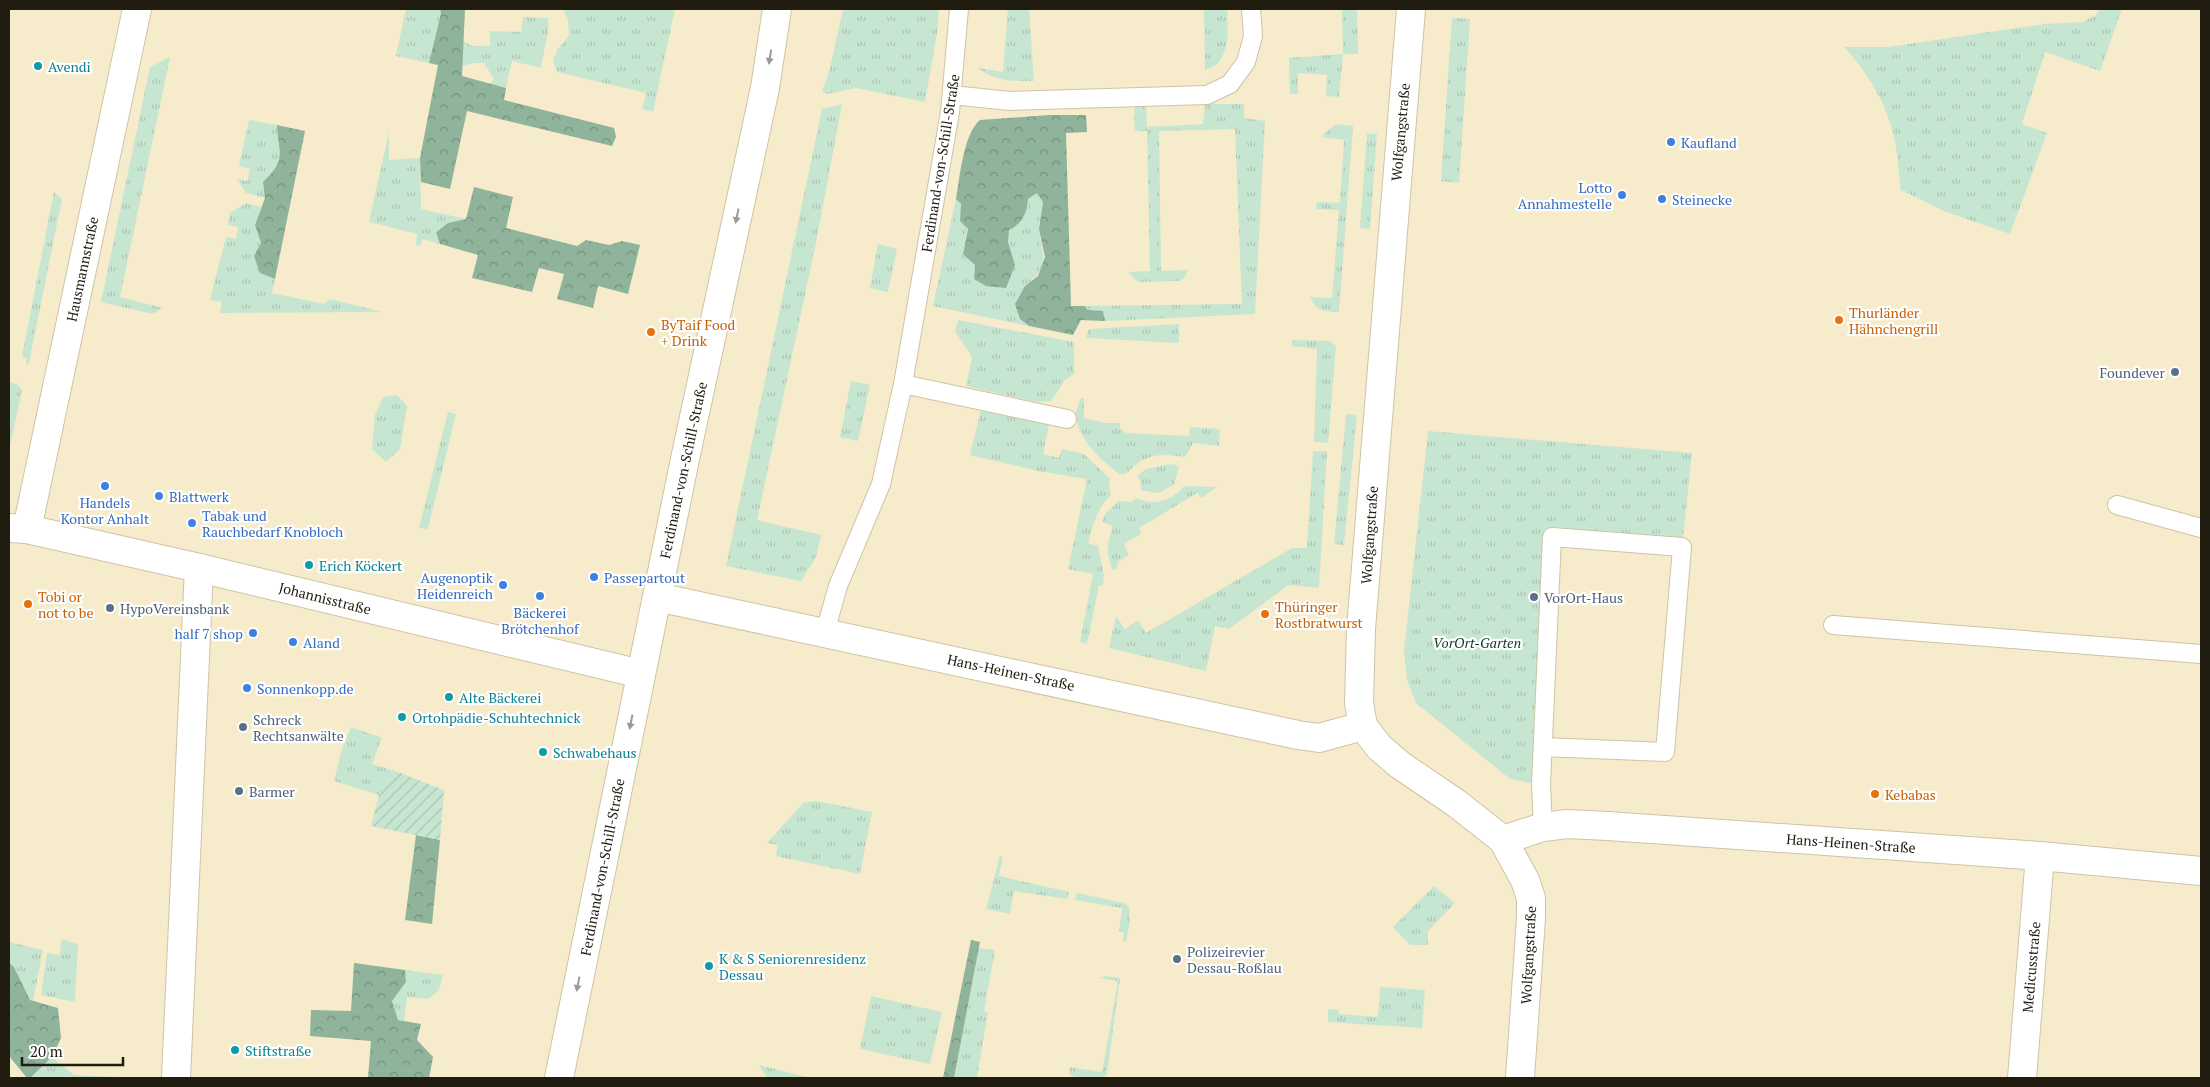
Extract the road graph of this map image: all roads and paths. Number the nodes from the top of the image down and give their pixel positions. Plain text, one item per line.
1 (137, 9) edge
2 (777, 9) edge
3 (959, 9) edge
4 (1252, 9) edge
5 (1411, 9) edge
6 (952, 95) junction
7 (902, 384) junction
8 (1067, 419) dead end
9 (2117, 505) dead end
10 (2201, 528) edge
11 (18, 529) edge
12 (199, 568) junction
13 (657, 596) junction
14 (1833, 625) dead end
15 (825, 632) junction
16 (2201, 654) edge
17 (641, 674) junction
18 (1363, 726) junction
19 (1543, 747) junction
20 (1543, 827) junction
21 (1503, 840) junction
22 (2040, 856) junction
23 (2201, 871) edge
24 (176, 1078) edge
25 (559, 1078) edge
26 (1520, 1078) edge
27 (2022, 1078) edge

1 - 11 street, Hausmannstraße
2 -> 13 street, Ferdinand-von-Schill-Straße
3 - 6 lane, Ferdinand-von-Schill-Straße
4 - 6 lane
5 - 18 street, Wolfgangstraße
6 - 7 lane, Ferdinand-von-Schill-Straße
7 - 8 lane
7 - 15 lane, Ferdinand-von-Schill-Straße
9 - 10 lane
11 - 12 street, Johannisstraße
12 - 17 street, Johannisstraße
12 - 24 street
13 - 15 street, Hans-Heinen-Straße
13 - 17 street, Ferdinand-von-Schill-Straße
14 - 16 lane
15 - 18 street, Hans-Heinen-Straße
17 -> 25 street, Ferdinand-von-Schill-Straße
18 - 21 street, Wolfgangstraße
19 - 19 lane
19 - 20 lane
20 - 21 street, Hans-Heinen-Straße
20 - 22 street, Hans-Heinen-Straße
21 - 26 street, Wolfgangstraße
22 - 23 street, Hans-Heinen-Straße
22 - 27 street, Medicusstraße

